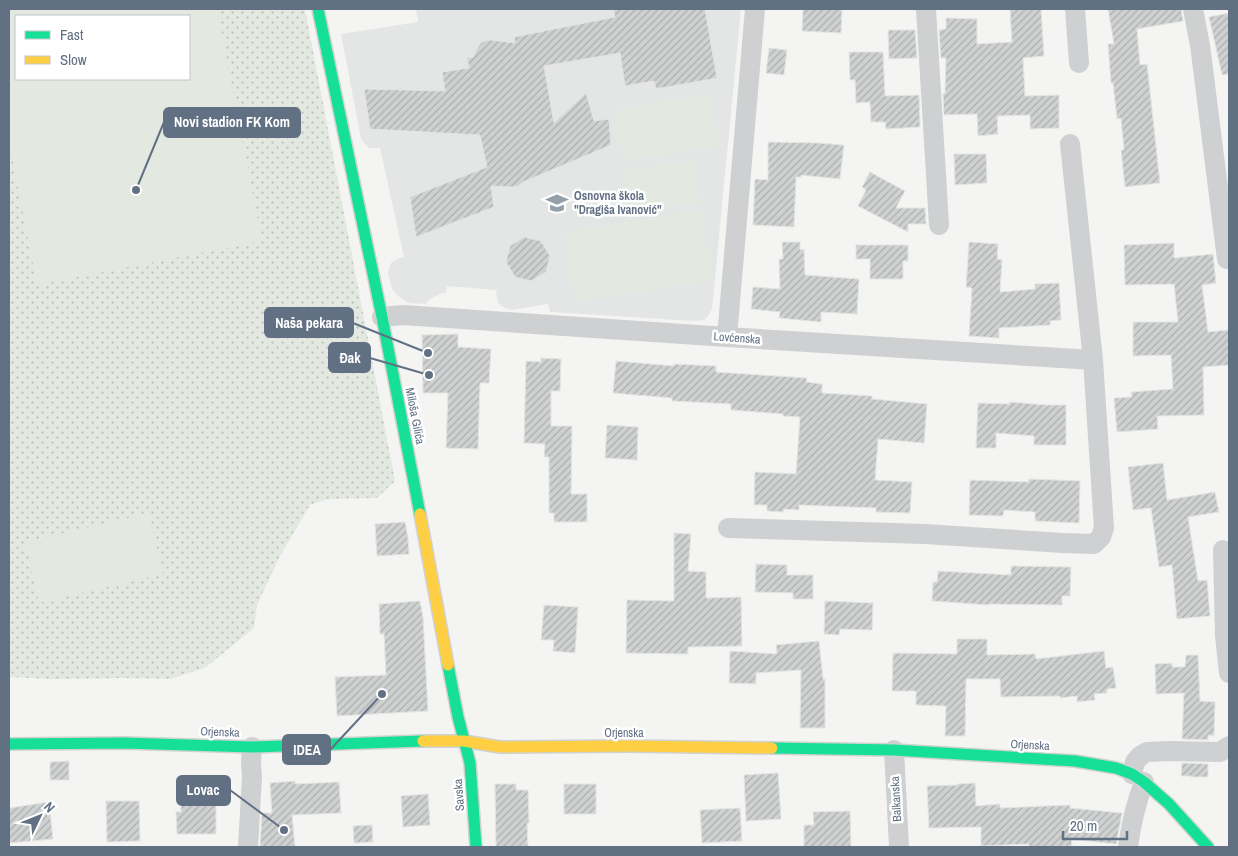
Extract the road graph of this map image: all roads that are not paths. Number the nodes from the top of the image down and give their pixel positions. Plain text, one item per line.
1 (318, 9) edge
2 (755, 9) edge
3 (926, 9) edge
4 (1075, 9) edge
5 (1192, 9) edge
6 (1079, 63) dead end
7 (1070, 144) dead end
8 (939, 225) dead end
9 (1227, 259) dead end
10 (382, 317) junction
11 (727, 337) junction
12 (1093, 360) junction
13 (728, 528) dead end
14 (1223, 550) dead end
15 (1229, 673) edge
16 (464, 741) junction
17 (9, 744) edge
18 (1229, 746) edge
19 (252, 747) junction
20 (894, 750) junction
21 (1138, 778) junction
22 (248, 847) edge
23 (476, 847) edge
24 (899, 847) edge
25 (1128, 847) edge
26 (1208, 847) edge

1 - 10 street, Miloša Gilića
2 - 11 street
3 - 8 street
4 - 6 street
5 - 9 street
7 - 12 street
10 - 11 street, Lovćenska
10 - 16 street, Miloša Gilića
11 - 12 street, Lovćenska
12 - 13 street
14 - 15 street
16 - 19 street, Orjenska
16 - 20 street, Orjenska
16 - 23 street, Savska
17 - 19 street, Orjenska
18 - 21 street
19 - 22 street
20 - 21 street, Orjenska
20 - 24 street, Balkanska
21 - 25 street
21 - 26 street, Orjenska

